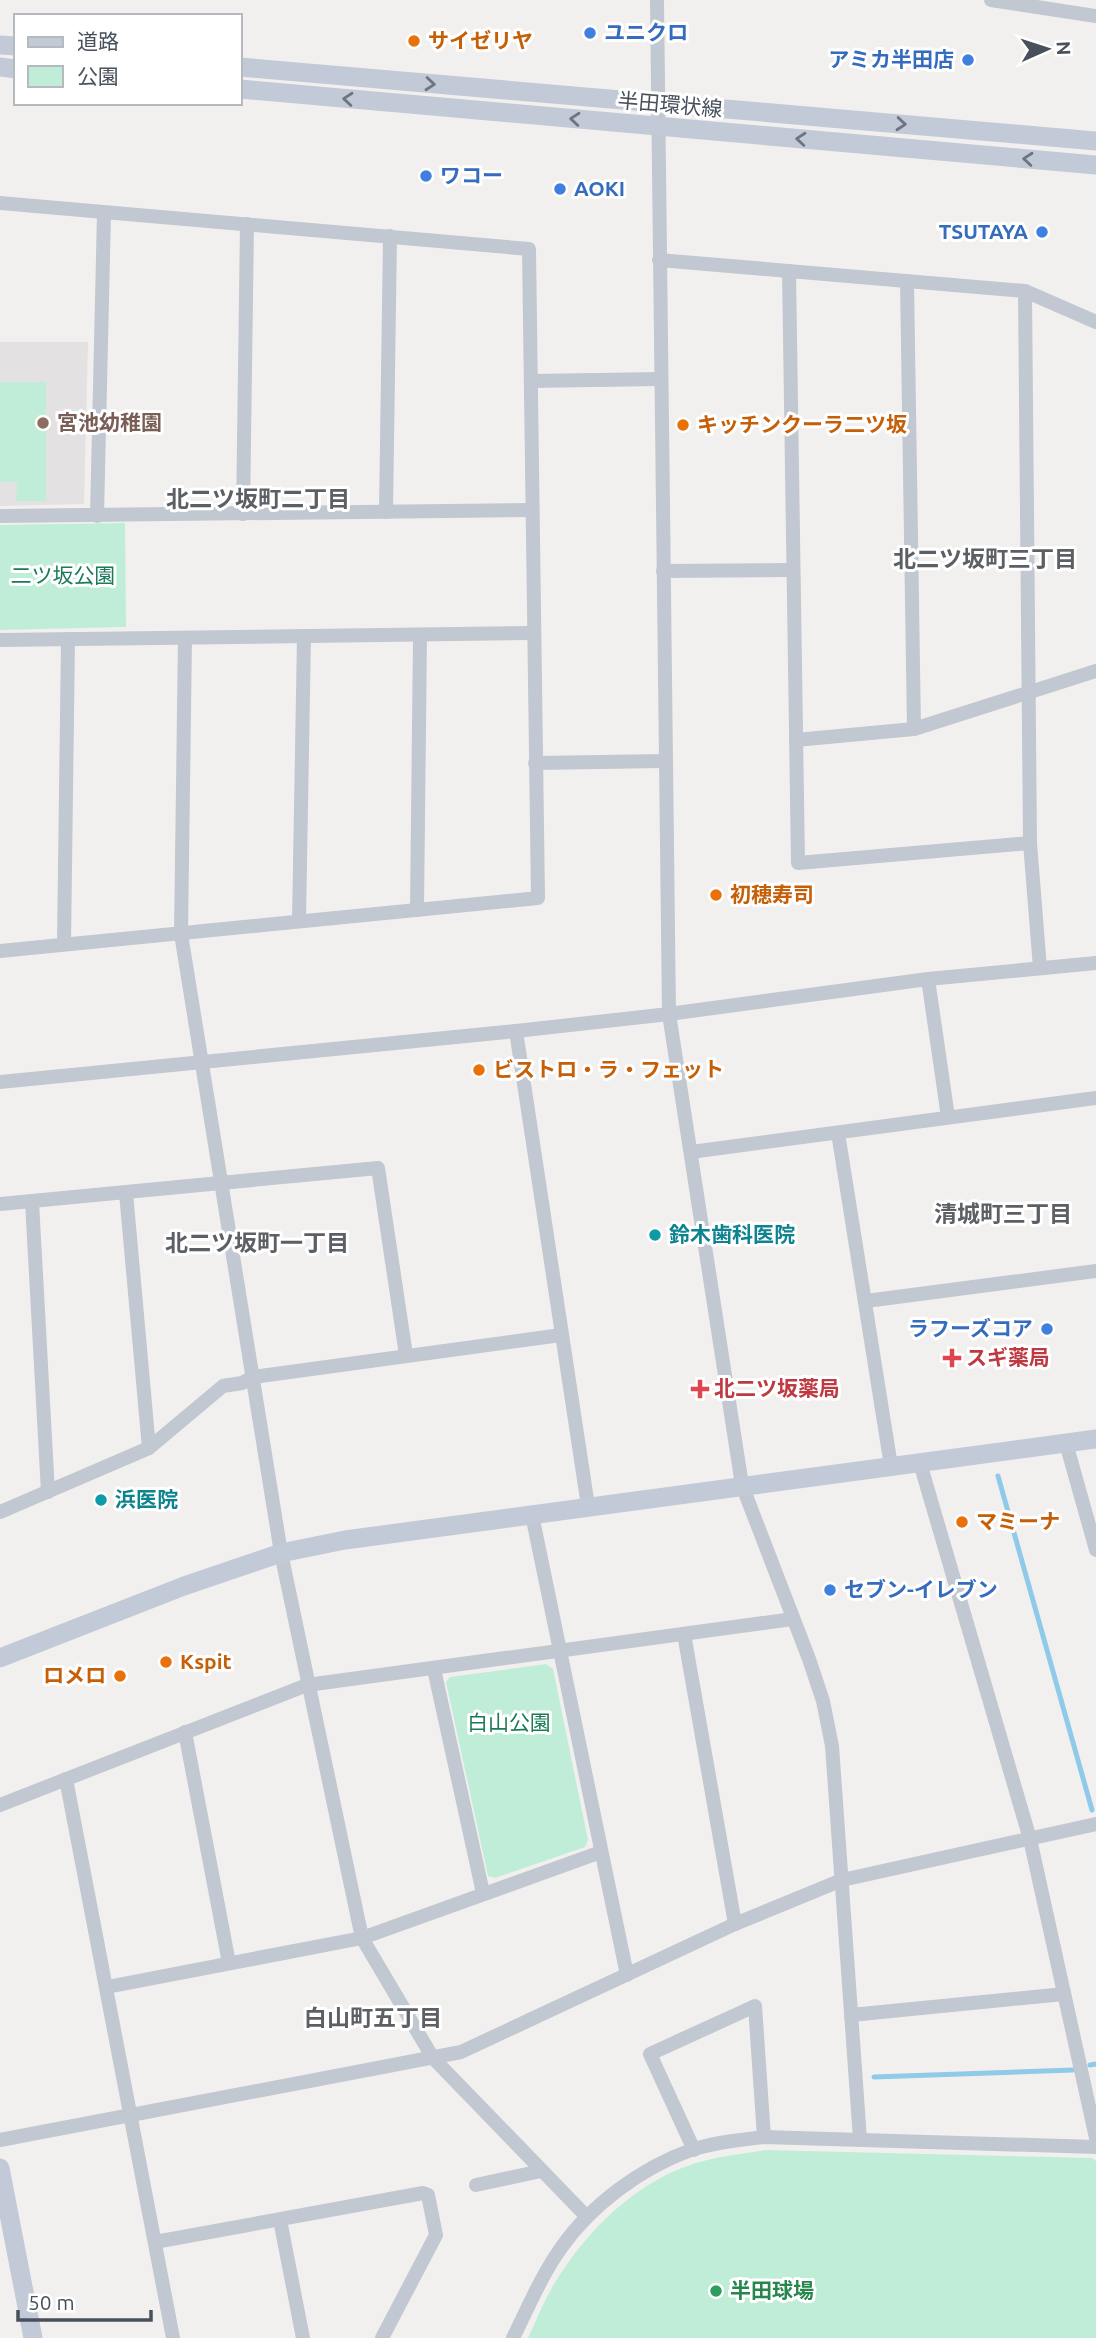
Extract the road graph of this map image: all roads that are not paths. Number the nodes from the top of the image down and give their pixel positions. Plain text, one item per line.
1 (657, 0) edge
2 (991, 0) edge
3 (1096, 16) edge
4 (242, 67) edge
5 (242, 89) edge
6 (659, 103) junction
7 (658, 126) junction
8 (1096, 141) edge
9 (1096, 165) edge
10 (0, 203) edge
11 (104, 213) junction
12 (247, 224) junction
13 (390, 236) junction
14 (659, 260) junction
15 (789, 271) junction
16 (907, 281) junction
17 (1025, 291) junction
18 (1096, 322) edge
19 (660, 379) junction
20 (531, 380) junction
21 (532, 510) junction
22 (386, 512) junction
23 (243, 514) junction
24 (0, 516) edge
25 (97, 516) junction
26 (793, 570) junction
27 (663, 571) junction
28 (533, 633) junction
29 (419, 635) junction
30 (304, 636) junction
31 (185, 638) junction
32 (68, 639) junction
33 (0, 640) edge
34 (1096, 671) edge
35 (1030, 692) junction
36 (914, 729) junction
37 (796, 740) junction
38 (664, 761) junction
39 (535, 763) junction
40 (1030, 843) junction
41 (417, 909) junction
42 (299, 921) junction
43 (181, 934) junction
44 (64, 944) junction
45 (0, 951) edge
46 (1096, 963) edge
47 (1040, 968) junction
48 (928, 979) junction
49 (669, 1014) junction
50 (516, 1031) junction
51 (202, 1063) junction
52 (0, 1082) edge
53 (1096, 1098) edge
54 (948, 1117) junction
55 (838, 1133) junction
56 (691, 1152) junction
57 (221, 1184) junction
58 (126, 1193) junction
59 (32, 1202) junction
60 (0, 1204) edge
61 (1096, 1271) edge
62 (866, 1301) junction
63 (561, 1335) junction
64 (406, 1355) junction
65 (253, 1377) junction
66 (1096, 1439) edge
67 (1066, 1443) junction
68 (149, 1448) junction
69 (920, 1463) junction
70 (891, 1466) junction
71 (742, 1485) junction
72 (48, 1492) junction
73 (588, 1506) junction
74 (0, 1513) edge
75 (532, 1515) junction
76 (1096, 1550) edge
77 (281, 1553) junction
78 (793, 1619) junction
79 (684, 1634) junction
80 (559, 1652) junction
81 (0, 1658) edge
82 (434, 1669) junction
83 (307, 1685) junction
84 (185, 1732) junction
85 (66, 1779) junction
86 (0, 1805) edge
87 (1096, 1824) edge
88 (1030, 1839) junction
89 (601, 1852) junction
90 (842, 1880) junction
91 (483, 1893) junction
92 (735, 1924) junction
93 (362, 1938) junction
94 (229, 1963) junction
95 (627, 1975) junction
96 (107, 1987) junction
97 (1065, 1994) junction
98 (851, 2015) junction
99 (433, 2058) junction
100 (130, 2115) junction
101 (765, 2137) junction
102 (1096, 2138) edge
103 (860, 2139) junction
104 (0, 2140) edge
105 (1096, 2147) edge
106 (694, 2150) junction
107 (0, 2168) edge
108 (541, 2171) junction
109 (476, 2185) dead end
110 (587, 2217) junction
111 (280, 2220) junction
112 (155, 2242) junction
113 (33, 2338) edge
114 (173, 2338) edge
115 (303, 2338) edge
116 (382, 2338) edge
117 (513, 2338) edge

1 - 6 street
2 - 3 street
4 -> 6 main road, 半田環状線
7 -> 5 main road, 半田環状線
6 - 7 street
6 -> 8 main road, 半田環状線
9 -> 7 main road, 半田環状線
7 - 14 street
10 - 11 street
11 - 12 street
11 - 25 street
12 - 13 street
12 - 23 street
13 - 20 street
13 - 22 street
14 - 15 street
14 - 19 street
15 - 16 street
15 - 26 street
16 - 17 street
16 - 36 street
17 - 18 street
17 - 35 street
19 - 20 street
19 - 27 street
20 - 21 street
21 - 22 street
21 - 28 street
22 - 23 street
23 - 25 street
24 - 25 street
26 - 27 street
26 - 37 street
27 - 38 street
28 - 29 street
28 - 39 street
29 - 30 street
29 - 41 street
30 - 31 street
30 - 42 street
31 - 32 street
31 - 43 street
32 - 33 street
32 - 44 street
34 - 35 street
35 - 36 street
35 - 40 street
36 - 37 street
37 - 40 street
38 - 39 street
38 - 49 street
39 - 41 street
40 - 47 street
41 - 42 street
42 - 43 street
43 - 44 street
43 - 51 street
44 - 45 street
46 - 47 street
47 - 48 street
48 - 49 street
48 - 54 street
49 - 50 street
49 - 56 street
50 - 51 street
50 - 63 street
51 - 52 street
51 - 57 street
53 - 54 street
54 - 55 street
55 - 56 street
55 - 62 street
56 - 71 street
57 - 58 street
57 - 64 street
57 - 65 street
58 - 59 street
58 - 68 street
59 - 60 street
59 - 72 street
61 - 62 street
62 - 70 street
63 - 64 street
63 - 73 street
64 - 65 street
65 - 68 street
65 - 77 street
66 - 67 main road
67 - 69 main road
67 - 76 street
68 - 72 street
69 - 70 main road
69 - 88 street
70 - 71 main road
71 - 73 main road
71 - 78 street
72 - 74 street
73 - 75 main road
75 - 77 main road
75 - 80 street
77 - 81 main road
77 - 83 street
78 - 79 street
78 - 90 street
79 - 80 street
79 - 92 street
80 - 82 street
80 - 89 street
82 - 83 street
82 - 91 street
83 - 84 street
83 - 93 street
84 - 85 street
84 - 94 street
85 - 86 street
85 - 96 street
87 - 88 street
88 - 90 street
88 - 97 street
89 - 91 street
89 - 95 street
90 - 92 street
90 - 98 street
91 - 93 street
92 - 95 street
93 - 94 street
93 - 99 street
94 - 96 street
95 - 99 street
96 - 100 street
97 - 98 street
97 - 102 street
98 - 103 street
99 - 100 street
99 - 108 street
100 - 104 street
100 - 112 street
101 - 103 street
101 - 106 street
101 - 106 street
103 - 105 street
106 - 110 street
107 - 113 main road
108 - 109 street
108 - 110 street
110 - 117 street
111 - 112 street
111 - 115 street
111 - 116 street
112 - 114 street

